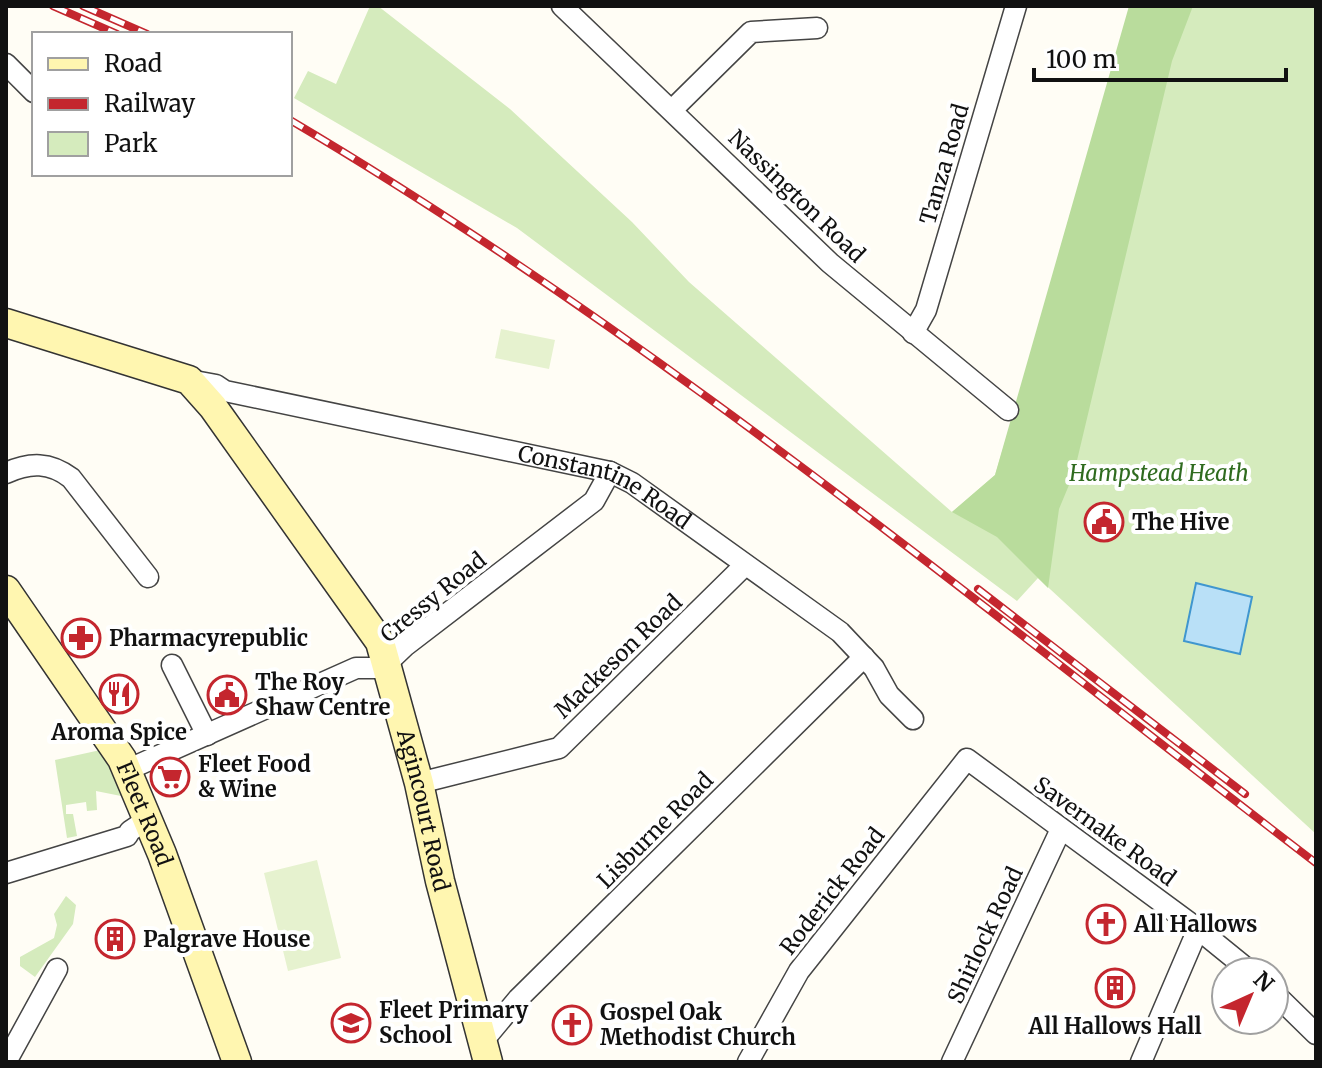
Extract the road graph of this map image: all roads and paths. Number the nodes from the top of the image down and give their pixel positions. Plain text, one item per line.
1 (562, 6) edge
2 (1016, 6) edge
3 (817, 28) dead end
4 (6, 64) edge
5 (32, 90) edge
6 (673, 109) junction
7 (6, 323) edge
8 (913, 333) junction
9 (219, 399) junction
10 (1008, 410) dead end
11 (610, 472) junction
12 (6, 473) edge
13 (744, 566) junction
14 (148, 577) dead end
15 (6, 590) edge
16 (864, 657) junction
17 (172, 665) dead end
18 (388, 665) junction
19 (913, 719) dead end
20 (207, 735) junction
21 (967, 759) joint
22 (127, 770) junction
23 (419, 783) junction
24 (1061, 829) junction
25 (143, 830) junction
26 (6, 873) edge
27 (1198, 929) junction
28 (1231, 956) edge
29 (57, 969) dead end
30 (1290, 1009) edge
31 (1316, 1034) edge
32 (485, 1052) edge
33 (6, 1062) edge
34 (237, 1062) edge
35 (748, 1062) edge
36 (952, 1062) edge
37 (1141, 1062) edge

1 - 6 street, Nassington Road
2 - 8 street, Tanza Road
3 - 6 street
4 - 5 street
6 - 8 street, Nassington Road
7 - 9 main road, Agincourt Road
8 - 10 street, Nassington Road
9 - 11 street, Constantine Road
9 - 18 main road, Agincourt Road
11 - 13 street, Constantine Road
11 - 18 street, Cressy Road
12 - 14 street
13 - 16 street, Constantine Road
13 - 23 street, Mackeson Road
15 - 22 main road, Fleet Road
16 - 19 street, Constantine Road
16 - 32 street, Lisburne Road
17 - 20 street
18 - 20 street, Cressy Road
18 - 23 main road, Agincourt Road
20 - 22 street, Cressy Road
21 - 24 street, Savernake Road
21 - 35 street, Roderick Road
22 - 25 main road, Fleet Road
23 - 32 main road, Agincourt Road
24 - 27 street, Savernake Road
24 - 36 street, Shirlock Road
25 - 26 street
25 - 34 main road, Fleet Road
27 - 28 street, Savernake Road
27 - 37 street
29 - 33 street
30 - 31 street

